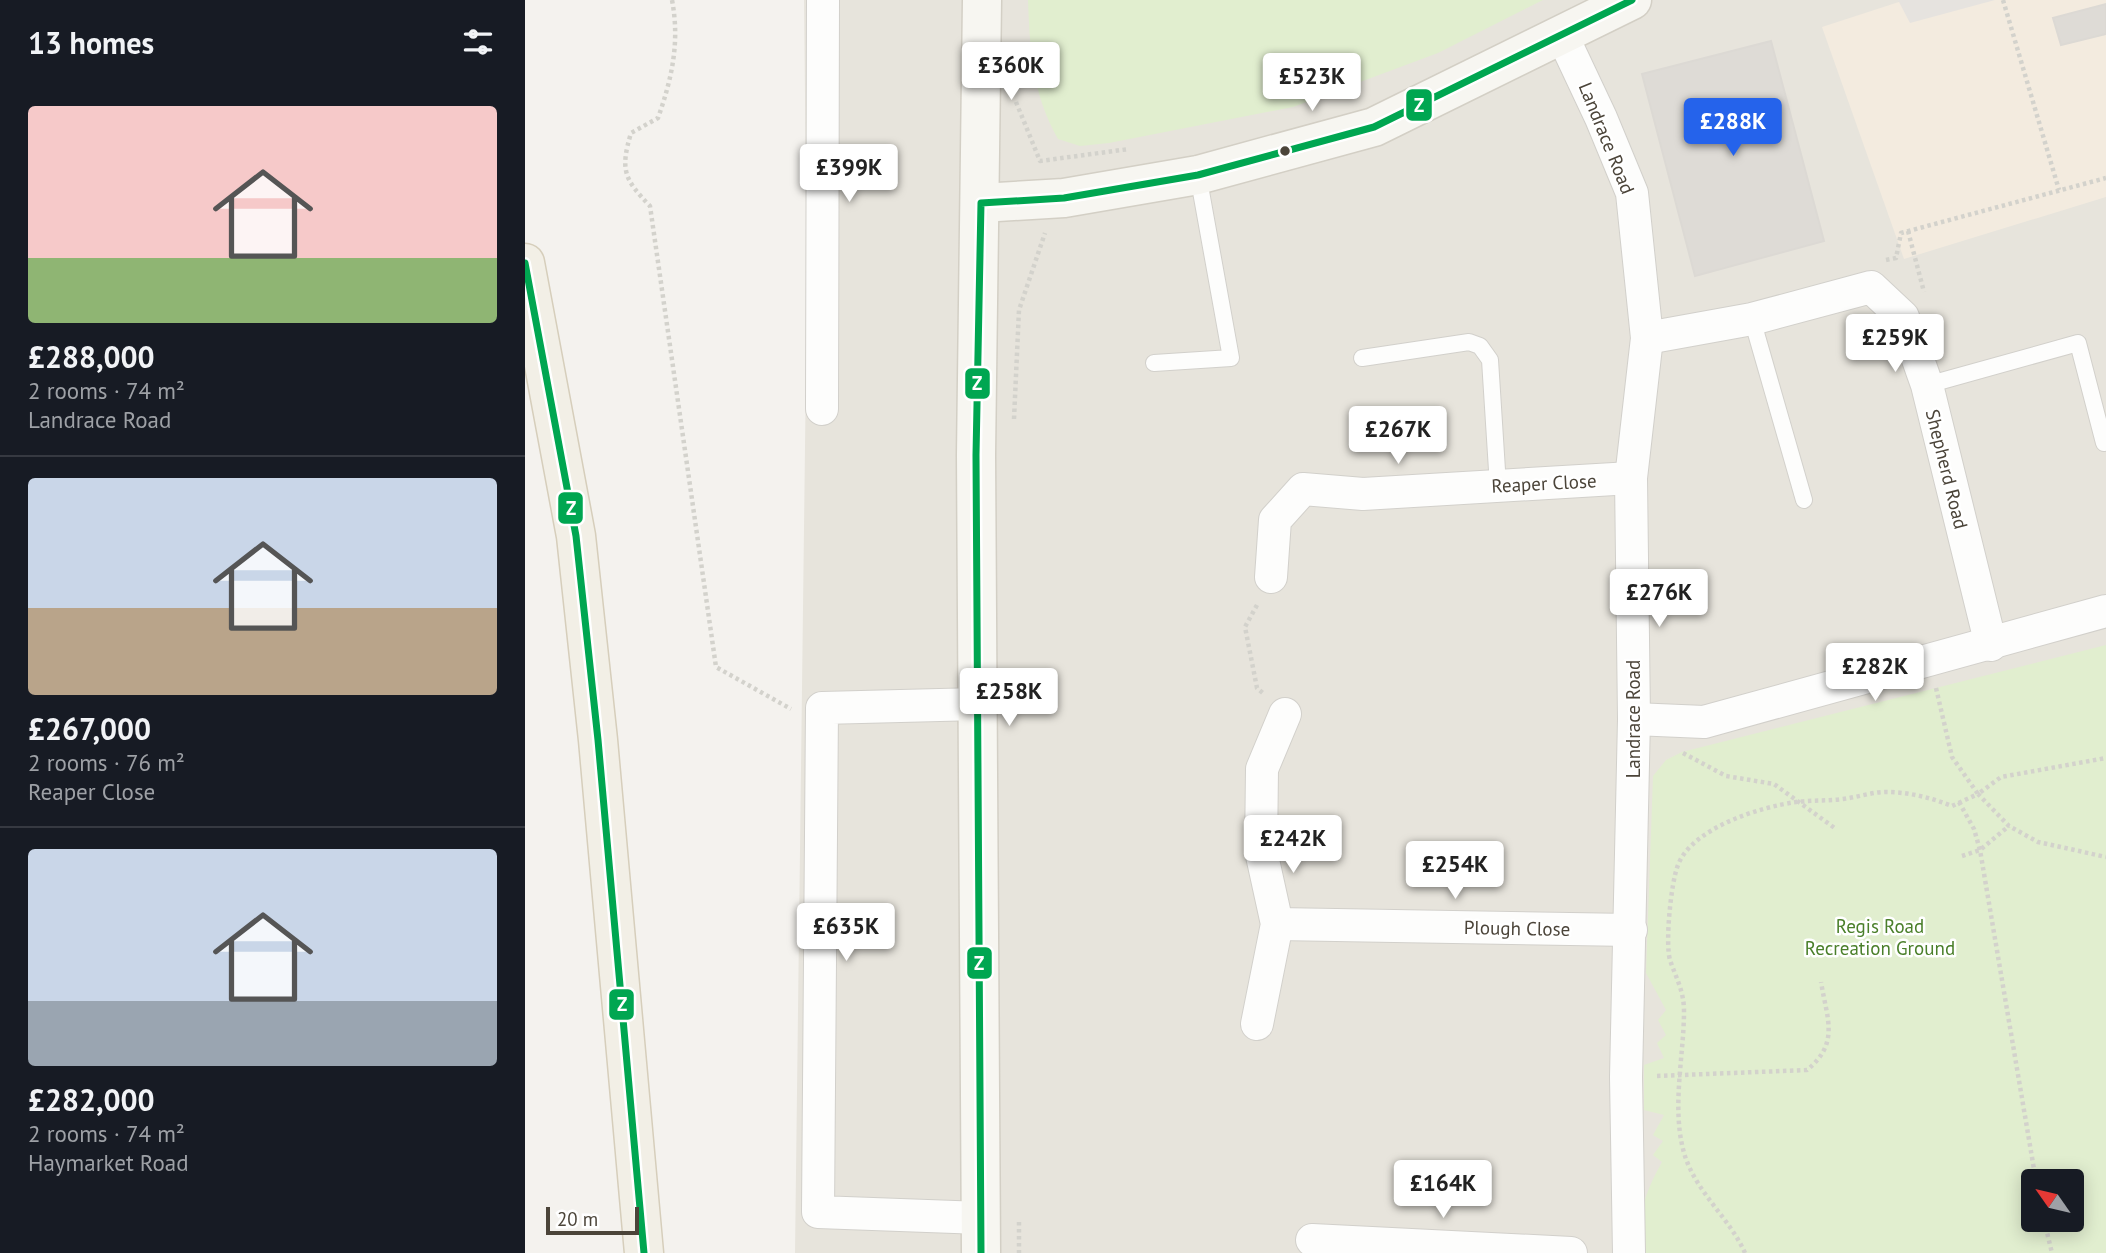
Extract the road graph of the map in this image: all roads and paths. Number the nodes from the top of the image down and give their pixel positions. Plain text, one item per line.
1 (672, 0) edge
2 (823, 0) edge
3 (982, 0) edge
4 (1632, 0) edge
5 (2003, 0) edge
6 (1561, 33) junction
7 (1016, 88) dead end
8 (1136, 148) dead end
9 (1198, 175) junction
10 (2106, 178) edge
11 (2059, 190) junction
12 (981, 203) junction
13 (1049, 221) dead end
14 (1896, 258) dead end
15 (525, 263) edge
16 (1752, 319) junction
17 (1647, 338) junction
18 (1361, 358) dead end
19 (1154, 363) dead end
20 (1927, 385) junction
21 (822, 409) dead end
22 (1014, 429) dead end
23 (2104, 443) dead end
24 (1631, 478) junction
25 (1498, 486) junction
26 (1804, 500) dead end
27 (1271, 577) joint
28 (2106, 611) edge
29 (1991, 645) junction
30 (1934, 675) dead end
31 (979, 704) junction
32 (1285, 714) joint
33 (1635, 719) junction
34 (822, 727) junction
35 (1679, 750) dead end
36 (2106, 758) edge
37 (1978, 794) junction
38 (1801, 801) junction
39 (1959, 802) junction
40 (2009, 826) junction
41 (1836, 829) dead end
42 (1980, 850) junction
43 (1962, 856) dead end
44 (2106, 857) edge
45 (1277, 924) junction
46 (1631, 930) junction
47 (1821, 982) dead end
48 (1257, 1024) dead end
49 (1681, 1075) junction
50 (1626, 1077) junction
51 (2034, 1169) edge
52 (1019, 1211) dead end
53 (2047, 1232) edge
54 (981, 1235) edge
55 (1312, 1240) dead end
56 (644, 1253) edge
57 (1019, 1253) edge
58 (1571, 1253) edge
59 (1629, 1253) edge
60 (1745, 1253) edge
61 (2052, 1253) edge

1 - 34 path
2 - 21 street
3 - 12 street
4 - 6 street
5 - 11 path
6 - 9 street
6 - 17 street, Landrace Road
7 - 8 path
9 - 12 street
9 - 19 lane
10 - 11 path
11 - 14 path
12 - 31 street
13 - 22 path
15 - 56 main road
16 - 17 street, Shepherd Road
16 - 20 street, Shepherd Road
16 - 26 lane
17 - 24 street, Landrace Road
18 - 25 lane
20 - 23 lane
20 - 29 street, Shepherd Road
24 - 25 street, Reaper Close
24 - 33 street, Landrace Road
25 - 27 street, Reaper Close
27 - 32 path
28 - 29 street
29 - 33 street
30 - 37 path
31 - 34 street
31 - 54 street
32 - 45 street
33 - 46 street, Landrace Road
34 - 54 street
35 - 38 path
36 - 37 path
37 - 39 path
37 - 40 path
38 - 39 path
38 - 41 path
38 - 49 path
39 - 42 path
40 - 42 path
40 - 44 path
42 - 43 path
42 - 51 path
45 - 46 street, Plough Close
45 - 48 street
46 - 50 street, Landrace Road
47 - 49 path
49 - 50 path
49 - 60 path
50 - 59 street, Landrace Road
52 - 57 path
53 - 61 path
55 - 58 street

